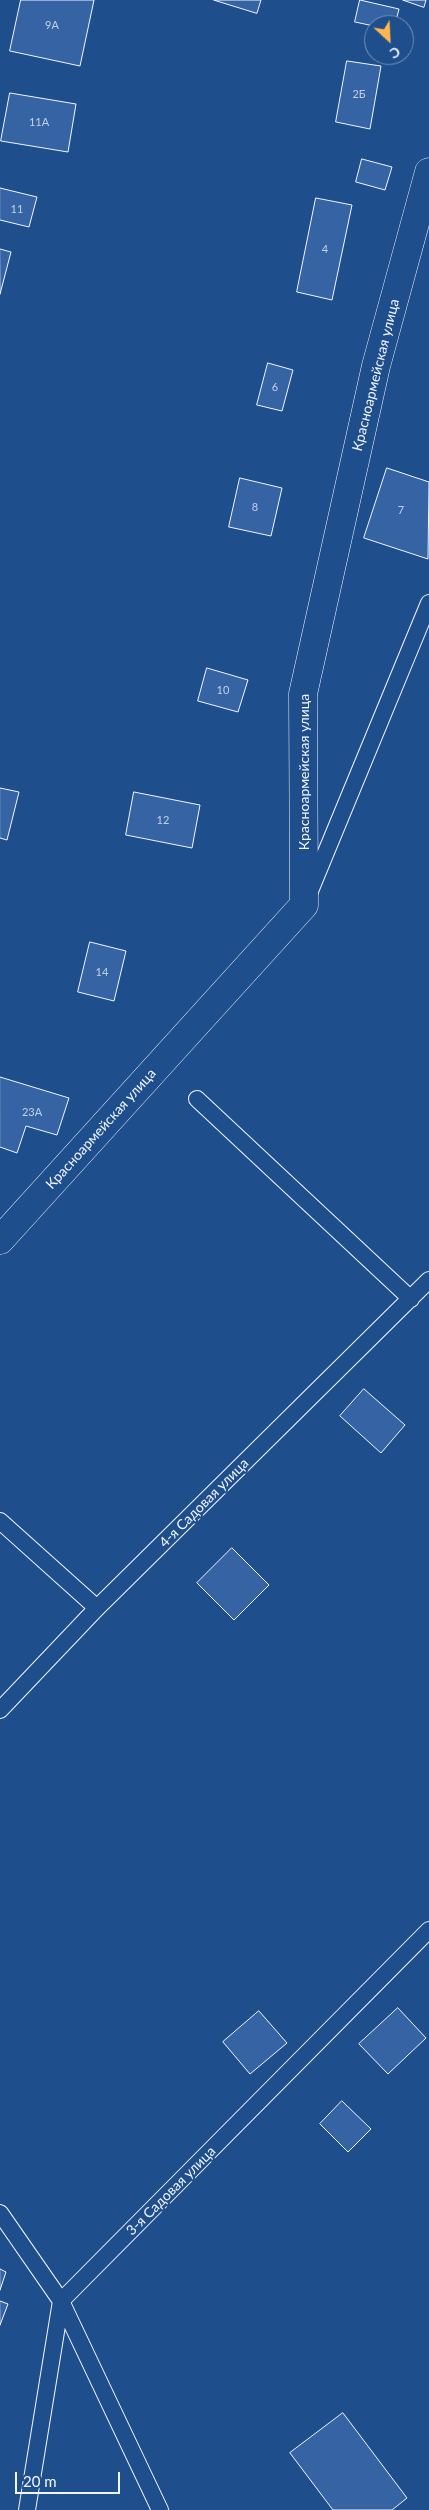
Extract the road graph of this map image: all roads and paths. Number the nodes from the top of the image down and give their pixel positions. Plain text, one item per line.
1 (429, 172) edge
2 (429, 603) edge
3 (304, 905) junction
4 (197, 1099) dead end
5 (0, 1240) edge
6 (429, 1280) edge
7 (411, 1299) junction
8 (0, 1521) edge
9 (97, 1608) junction
10 (0, 1710) edge
11 (429, 1930) edge
12 (0, 2213) edge
13 (62, 2301) junction
14 (27, 2510) edge
15 (160, 2510) edge

1 - 3 street, Красноармейская улица
2 - 3 lane
3 - 5 street, Красноармейская улица
4 - 7 lane
6 - 7 lane, 4-я Садовая улица
7 - 9 lane, 4-я Садовая улица
8 - 9 lane
9 - 10 lane, 4-я Садовая улица
11 - 13 lane, 3-я Садовая улица
12 - 13 lane
13 - 14 lane
13 - 15 lane

